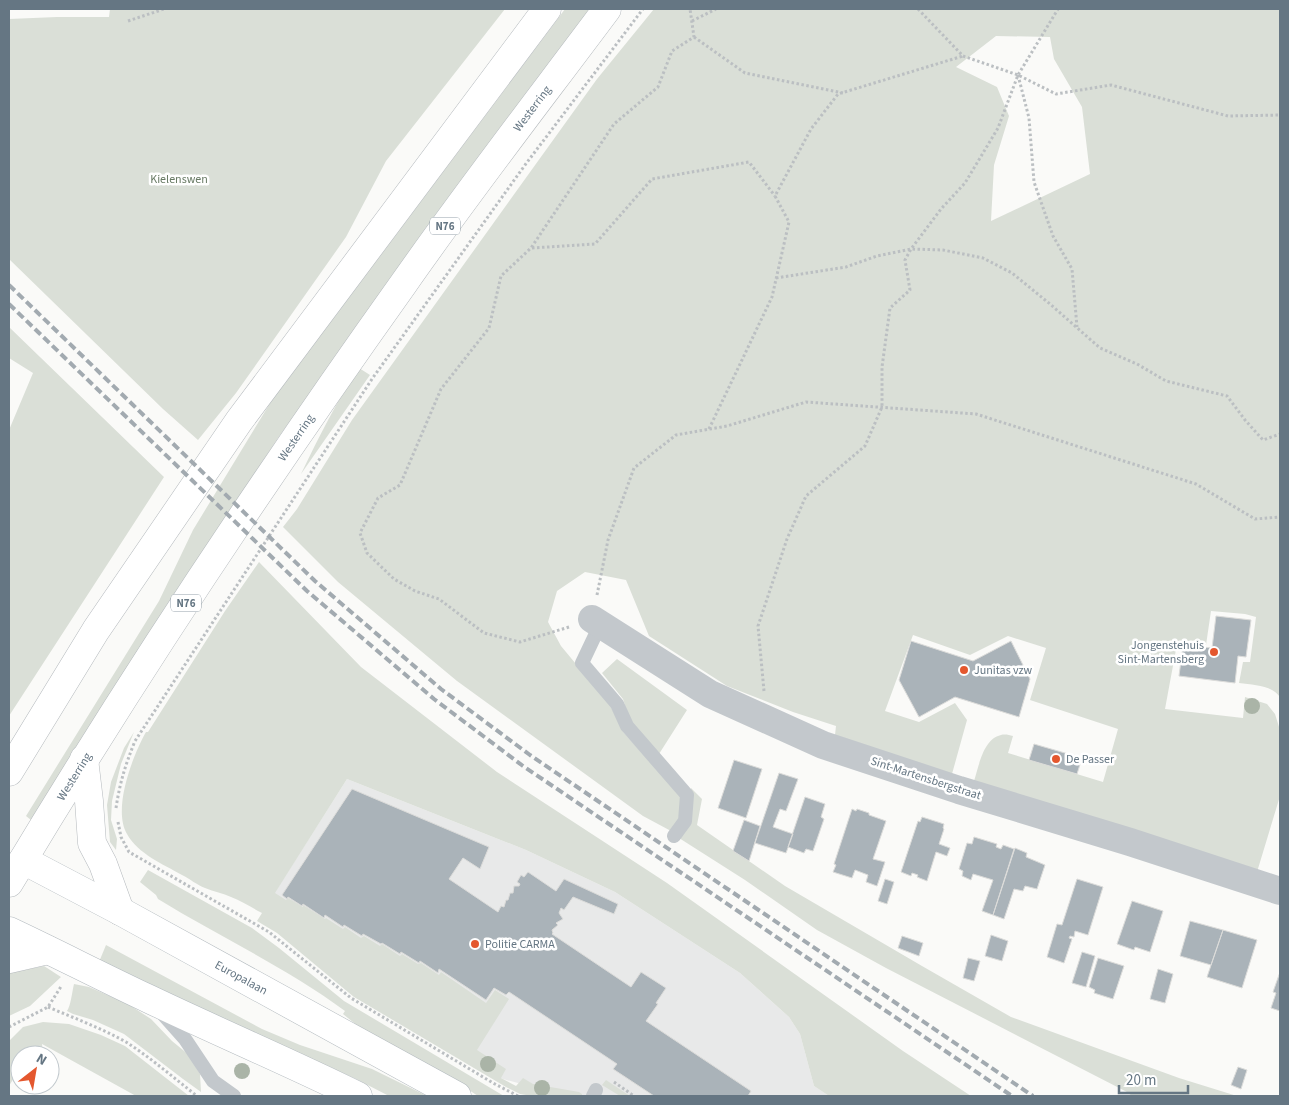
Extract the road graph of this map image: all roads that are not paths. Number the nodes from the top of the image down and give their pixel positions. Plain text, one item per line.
1 (547, 9) edge
2 (607, 9) edge
3 (596, 622) joint
4 (84, 759) junction
5 (13, 760) edge
6 (674, 836) dead end
7 (23, 860) junction
8 (9, 883) edge
9 (1280, 891) edge
10 (120, 911) junction
11 (9, 931) edge
12 (48, 950) junction
13 (9, 959) edge
14 (148, 999) junction
15 (230, 1095) edge
16 (358, 1096) edge
17 (457, 1096) edge

1 - 5 main road
2 - 4 main road, Westerring / N76
3 - 6 lane
3 - 9 street, Sint-Martensbergstraat
4 - 7 main road, Westerring / N76
4 - 10 main road
7 - 8 main road, Westerring / N76
7 - 10 main road, Europalaan
10 - 17 main road, Europalaan
11 - 12 main road
12 - 13 main road
12 - 14 main road
14 - 15 lane
14 - 16 main road

